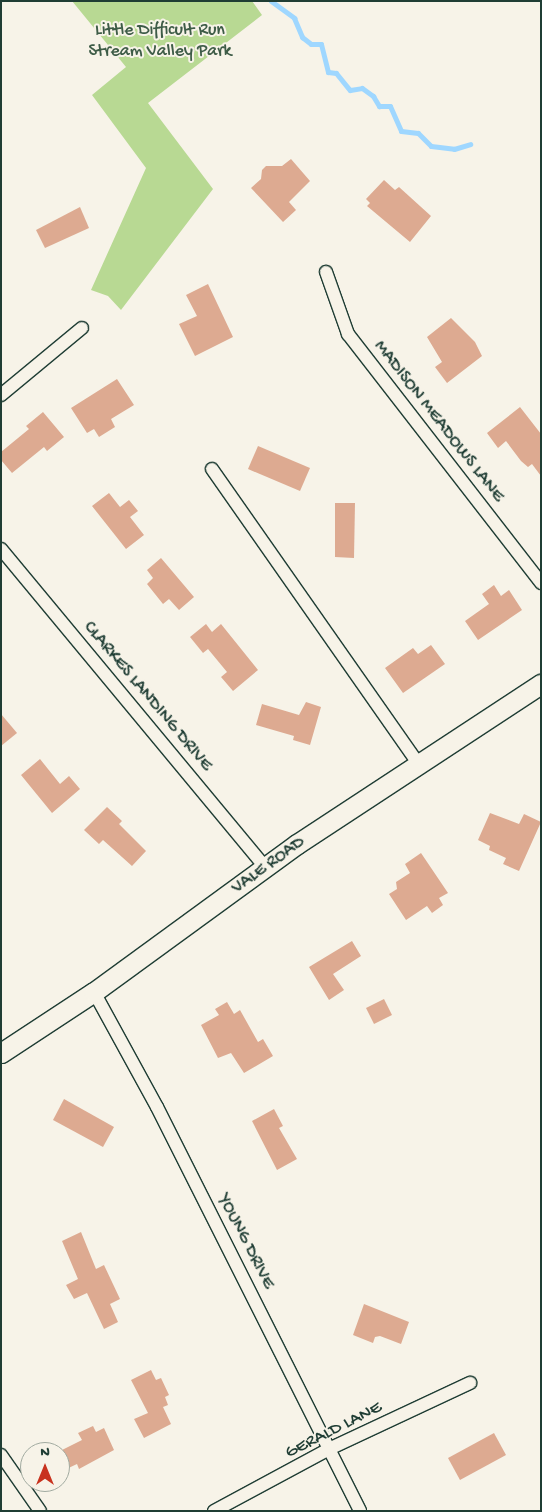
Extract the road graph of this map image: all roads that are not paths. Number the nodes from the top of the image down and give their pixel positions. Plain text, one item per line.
1 (326, 272) dead end
2 (82, 328) dead end
3 (1, 395) edge
4 (212, 469) dead end
5 (1, 549) edge
6 (541, 583) edge
7 (541, 684) edge
8 (418, 763) junction
9 (265, 867) junction
10 (94, 992) junction
11 (1, 1053) edge
12 (470, 1382) dead end
13 (329, 1450) junction
14 (1, 1455) edge
15 (40, 1511) edge
16 (214, 1511) edge
17 (360, 1511) edge

1 - 6 street, MADISON MEADOWS LANE
2 - 3 street
4 - 8 street
5 - 9 street, CLARKES LANDING DRIVE
7 - 8 main road, VALE ROAD
8 - 9 main road, VALE ROAD
9 - 10 main road, VALE ROAD
10 - 11 main road, VALE ROAD
10 - 13 street, YOUNG DRIVE
12 - 13 street, GERALD LANE
13 - 16 street, GERALD LANE
13 - 17 street, YOUNG DRIVE
14 - 15 street

